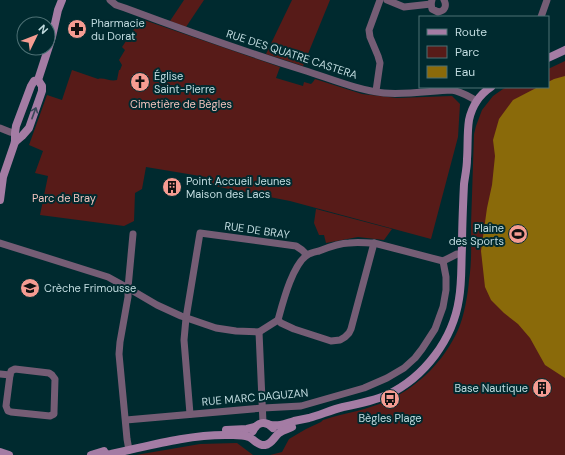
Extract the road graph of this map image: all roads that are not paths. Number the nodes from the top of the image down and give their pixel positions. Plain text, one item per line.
1 (62, 0) edge
2 (110, 0) edge
3 (380, 0) edge
4 (386, 0) edge
5 (444, 0) edge
6 (547, 0) edge
7 (432, 2) edge
8 (441, 14) edge
9 (541, 16) edge
10 (565, 50) edge
11 (549, 58) edge
12 (38, 80) junction
13 (451, 88) edge
14 (482, 88) edge
15 (490, 88) edge
16 (376, 91) junction
17 (474, 100) junction
18 (0, 128) edge
19 (15, 133) junction
20 (15, 142) junction
21 (0, 200) edge
22 (133, 234) dead end
23 (0, 242) edge
24 (374, 243) junction
25 (461, 254) junction
26 (307, 255) junction
27 (443, 261) junction
28 (128, 288) junction
29 (186, 318) junction
30 (278, 320) junction
31 (258, 332) junction
32 (0, 374) edge
33 (10, 375) junction
34 (263, 408) junction
35 (190, 414) junction
36 (309, 418) junction
37 (126, 420) junction
38 (267, 424) junction
39 (255, 427) junction
40 (274, 438) junction
41 (254, 440) junction
42 (128, 448) junction
43 (0, 452) edge
44 (9, 455) edge
45 (91, 455) edge
46 (100, 455) edge

1 - 12 street
2 - 16 street, RUE DES QUATRE CASTERA
3 - 16 street
4 - 7 street
5 - 8 street
6 - 9 street
7 - 8 street
10 - 11 street
12 - 19 street
20 -> 12 street
13 - 16 street, RUE DES QUATRE CASTERA
13 - 17 street, RUE DES QUATRE CASTERA
14 - 17 street
15 - 17 street
17 - 25 street
18 - 19 street
19 - 20 street
20 - 21 street
22 - 28 street
23 - 28 street
24 - 26 street
24 - 27 street
24 - 30 street
25 - 27 street
25 - 36 street
26 - 29 street, RUE DE BRAY
26 - 30 street
27 - 34 street, RUE MARC DAGUZAN
28 - 29 street
28 - 37 street
29 - 31 street
29 - 35 street
30 - 31 street
31 - 34 street
32 - 33 street
33 - 33 street
34 - 35 street, RUE MARC DAGUZAN
34 - 38 street
35 - 37 street, RUE MARC DAGUZAN
36 - 38 street
36 - 40 street
37 - 42 street
38 - 39 street
38 - 40 street
39 - 41 street
39 - 42 street
40 - 41 street
41 - 42 street
42 - 45 street
42 - 46 street
43 - 44 street

